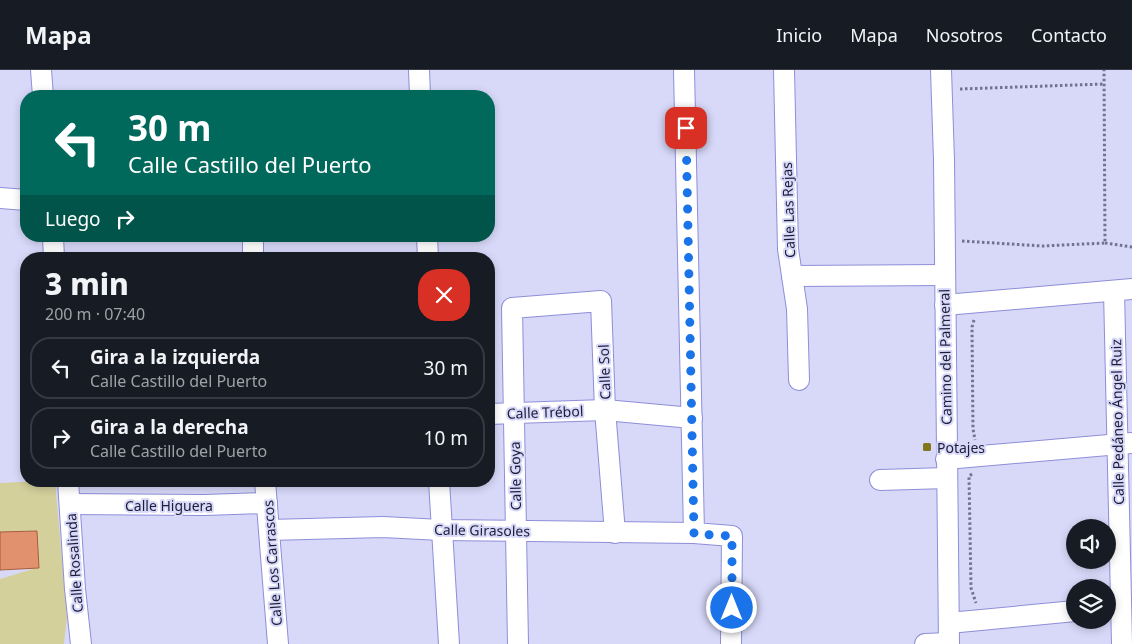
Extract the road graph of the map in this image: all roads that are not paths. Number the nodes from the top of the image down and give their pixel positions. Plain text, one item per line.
1 (41, 70) edge
2 (419, 70) edge
3 (684, 70) edge
4 (784, 70) edge
5 (941, 70) edge
6 (43, 90) edge
7 (420, 90) edge
8 (0, 198) edge
9 (20, 200) edge
10 (944, 275) junction
11 (792, 276) junction
12 (1123, 290) edge
13 (945, 304) junction
14 (512, 308) joint
15 (799, 380) dead end
16 (605, 410) junction
17 (514, 413) junction
18 (495, 414) edge
19 (692, 418) junction
20 (1124, 444) edge
21 (947, 468) junction
22 (880, 480) dead end
23 (69, 487) edge
24 (266, 487) edge
25 (439, 487) edge
26 (70, 504) junction
27 (267, 504) junction
28 (269, 530) junction
29 (441, 530) junction
30 (516, 531) junction
31 (615, 533) junction
32 (694, 534) junction
33 (1120, 607) edge
34 (1066, 613) edge
35 (949, 637) edge
36 (81, 644) edge
37 (278, 644) edge
38 (449, 644) edge
39 (518, 644) edge
40 (732, 644) edge
41 (925, 644) edge
42 (1122, 644) edge

1 - 6 street
2 - 7 street
3 - 19 street
4 - 11 street, Calle Las Rejas
5 - 10 street, Camino del Palmeral
8 - 9 street
10 - 11 street
10 - 13 street, Camino del Palmeral
11 - 15 street, Calle Las Rejas
12 - 13 street
12 - 20 street, Calle Pedáneo Ángel Ruiz
13 - 21 street, Camino del Palmeral
14 - 16 street, Calle Sol
14 - 17 street, Calle Goya
16 - 17 street, Calle Trébol
16 - 19 street, Calle Trébol
16 - 31 street, Calle Sol
17 - 18 street, Calle Trébol
17 - 30 street, Calle Goya
19 - 32 street
20 - 21 street
20 - 33 street, Calle Pedáneo Ángel Ruiz
21 - 22 street
21 - 35 street, Camino del Palmeral
23 - 26 street, Calle Rosalinda
24 - 27 street, Calle Los Carrascos
25 - 29 street
26 - 27 street, Calle Higuera
26 - 36 street, Calle Rosalinda
27 - 28 street, Calle Los Carrascos
28 - 29 street, Calle Girasoles
28 - 37 street, Calle Los Carrascos
29 - 30 street, Calle Girasoles
29 - 38 street
30 - 31 street, Calle Girasoles
30 - 39 street, Calle Goya
31 - 32 street, Calle Girasoles
32 - 40 street, Calle Girasoles
33 - 42 street, Calle Pedáneo Ángel Ruiz
34 - 35 street
35 - 41 street

